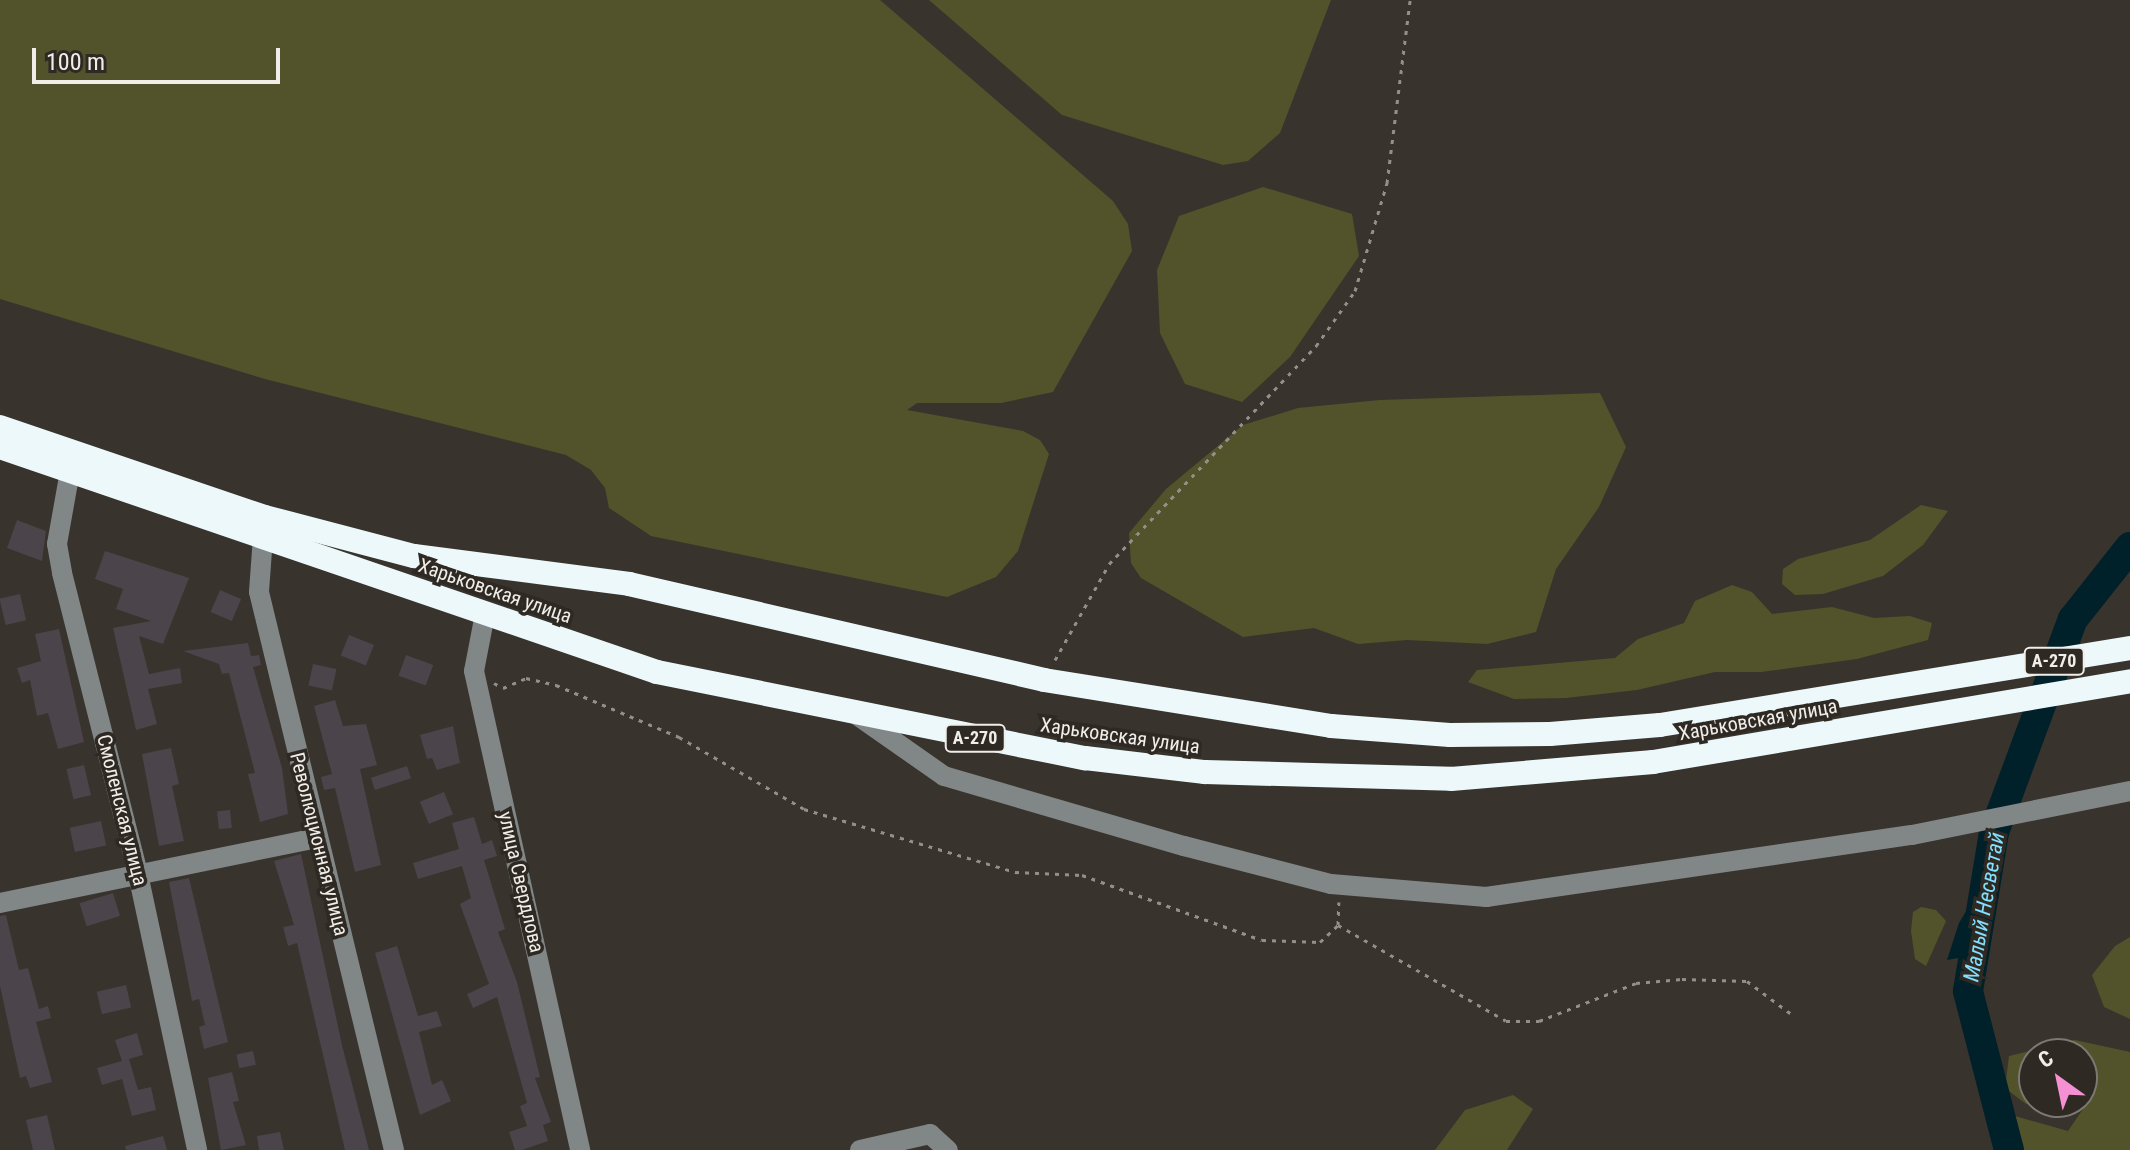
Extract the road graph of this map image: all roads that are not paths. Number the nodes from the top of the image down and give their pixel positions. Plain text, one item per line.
1 (0, 427) edge
2 (0, 447) edge
3 (70, 471) junction
4 (263, 537) junction
5 (485, 614) junction
6 (2130, 648) edge
7 (2130, 681) edge
8 (853, 713) junction
9 (2130, 791) edge
10 (317, 838) junction
11 (138, 874) junction
12 (0, 903) edge
13 (197, 1150) edge
14 (394, 1150) edge
15 (580, 1150) edge
16 (860, 1150) edge
17 (948, 1150) edge

1 - 6 highway, Харьковская улица / А-270
2 - 3 highway, Харьковская улица / А-270
3 - 4 highway, Харьковская улица / А-270
3 - 11 street, Смоленская улица
4 - 5 highway, Харьковская улица / А-270
4 - 10 street, Революционная улица
5 - 8 highway, Харьковская улица / А-270
5 - 15 street, улица Свердлова
7 - 8 highway, Харьковская улица / А-270
8 - 9 street
10 - 11 street
10 - 14 street, Революционная улица
11 - 12 street
11 - 13 street, Смоленская улица
16 - 17 street

